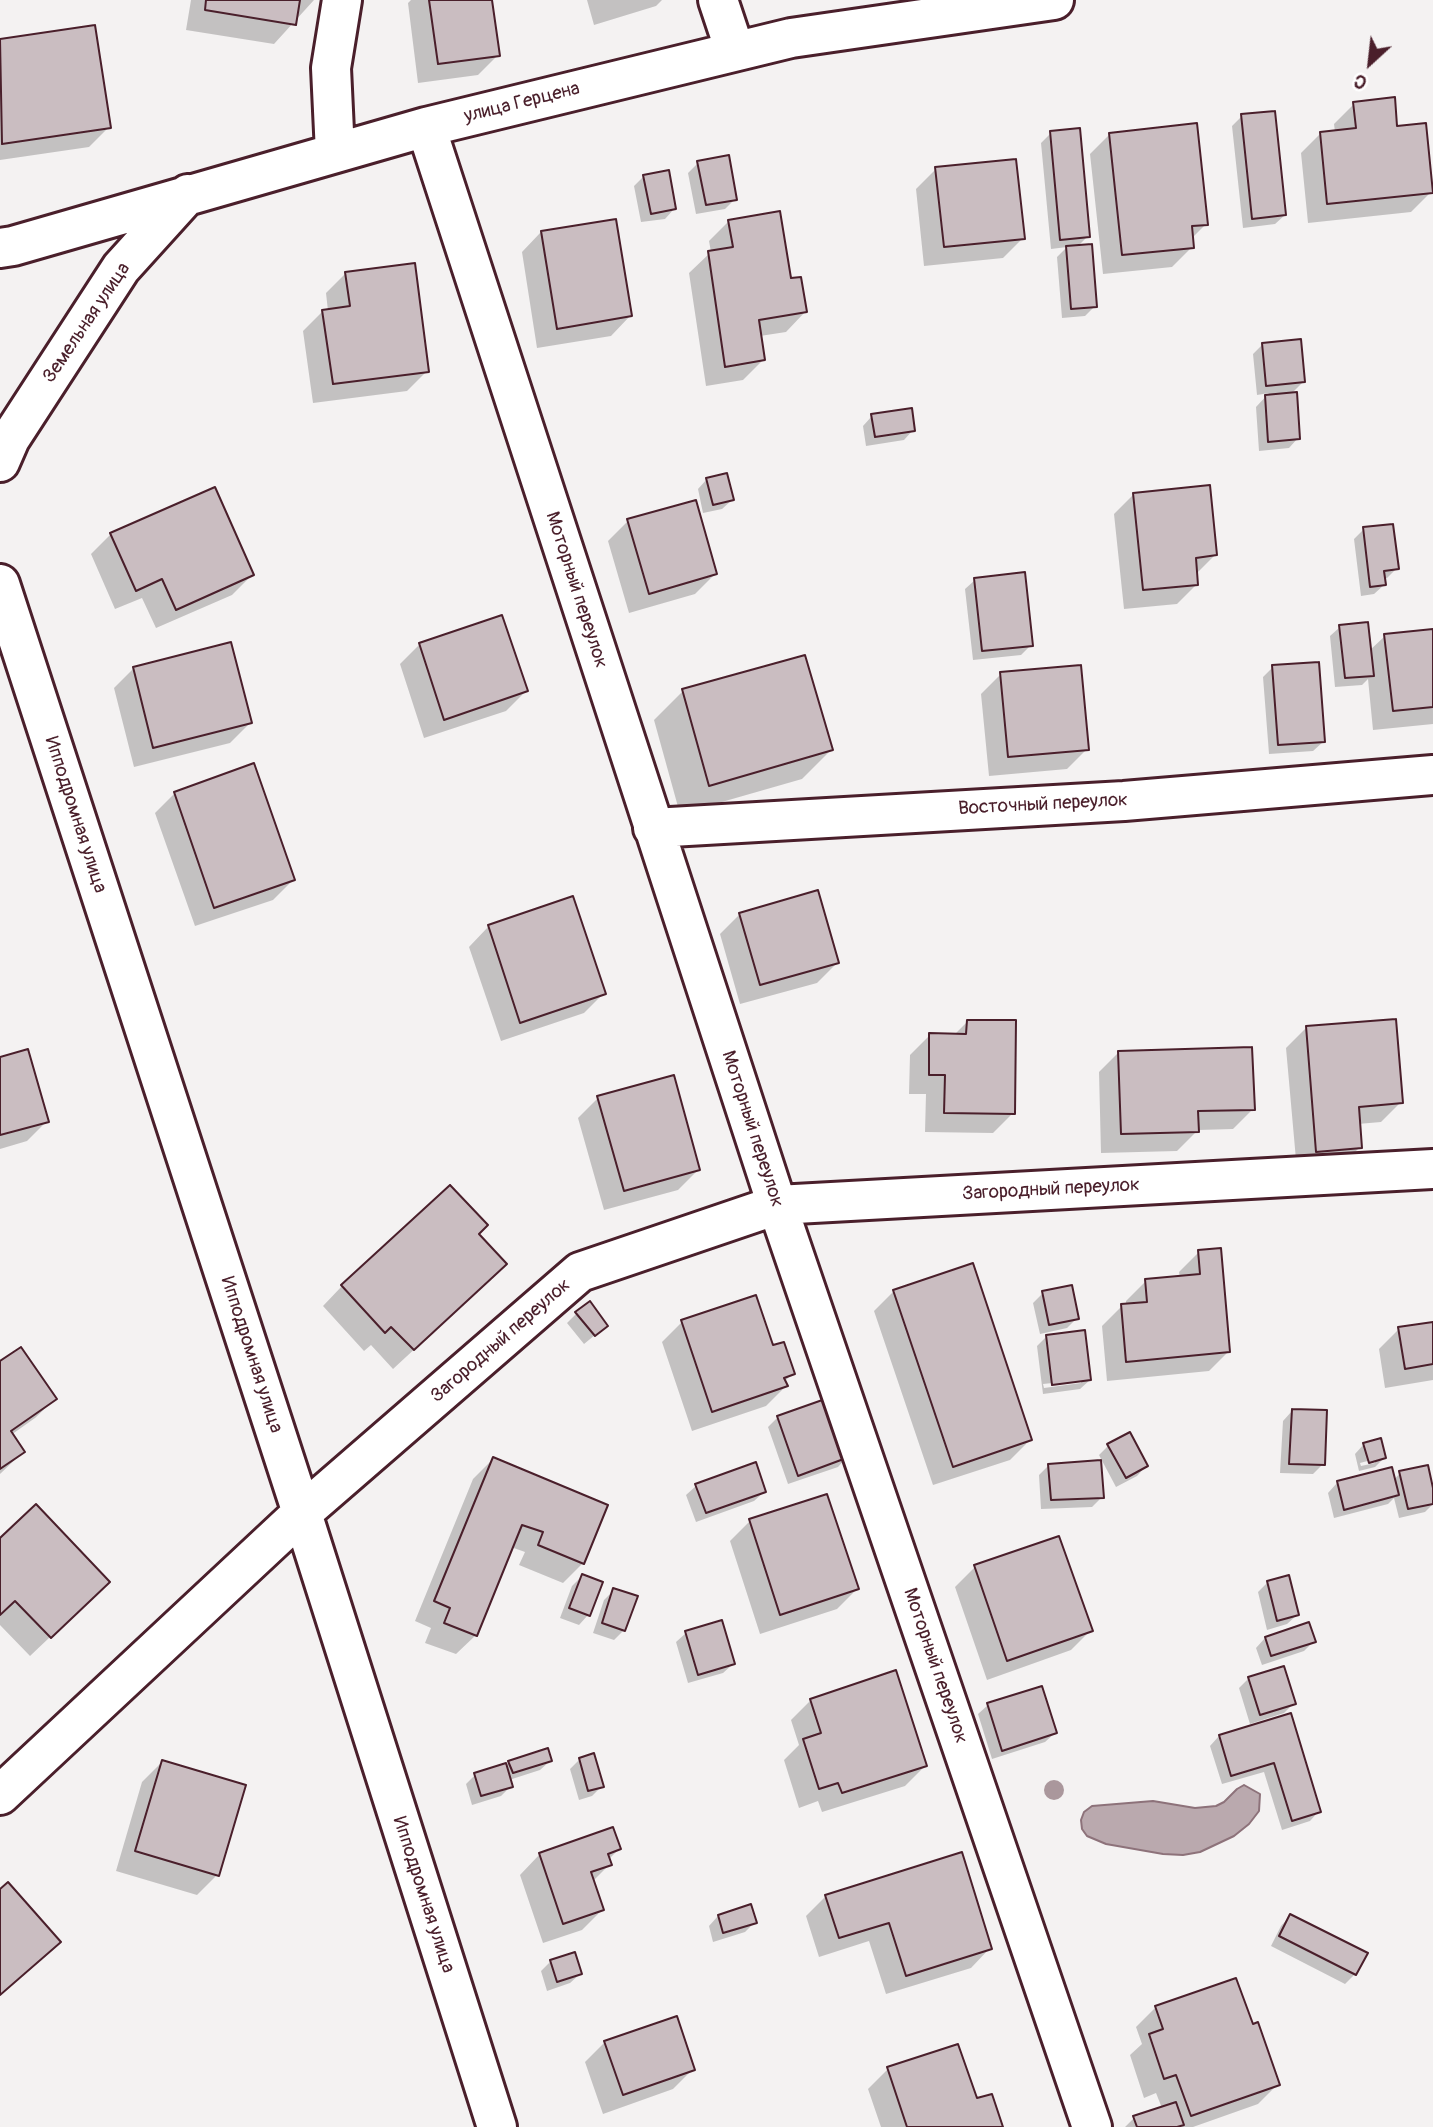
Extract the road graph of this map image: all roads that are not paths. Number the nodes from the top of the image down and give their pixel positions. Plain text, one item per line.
1 (342, 0) edge
2 (718, 0) edge
3 (1054, 0) edge
4 (735, 51) junction
5 (426, 127) junction
6 (335, 153) junction
7 (188, 194) junction
8 (0, 248) edge
9 (0, 462) edge
10 (0, 584) edge
11 (1433, 775) edge
12 (653, 828) junction
13 (1433, 1169) edge
14 (777, 1205) junction
15 (302, 1513) junction
16 (0, 1795) edge
17 (497, 2127) edge
18 (1092, 2127) edge

1 - 6 street
2 - 4 street
3 - 4 street, улица Герцена
4 - 5 street, улица Герцена
5 - 6 street, улица Герцена
5 - 12 street, Моторный переулок
6 - 7 street, улица Герцена
7 - 8 street, улица Герцена
7 - 9 street, Земельная улица
10 - 15 street, Ипподромная улица
11 - 12 street, Восточный переулок
12 - 14 street, Моторный переулок
13 - 14 street, Загородный переулок
14 - 15 street, Загородный переулок
14 - 18 street, Моторный переулок
15 - 16 street, Загородный переулок
15 - 17 street, Ипподромная улица

